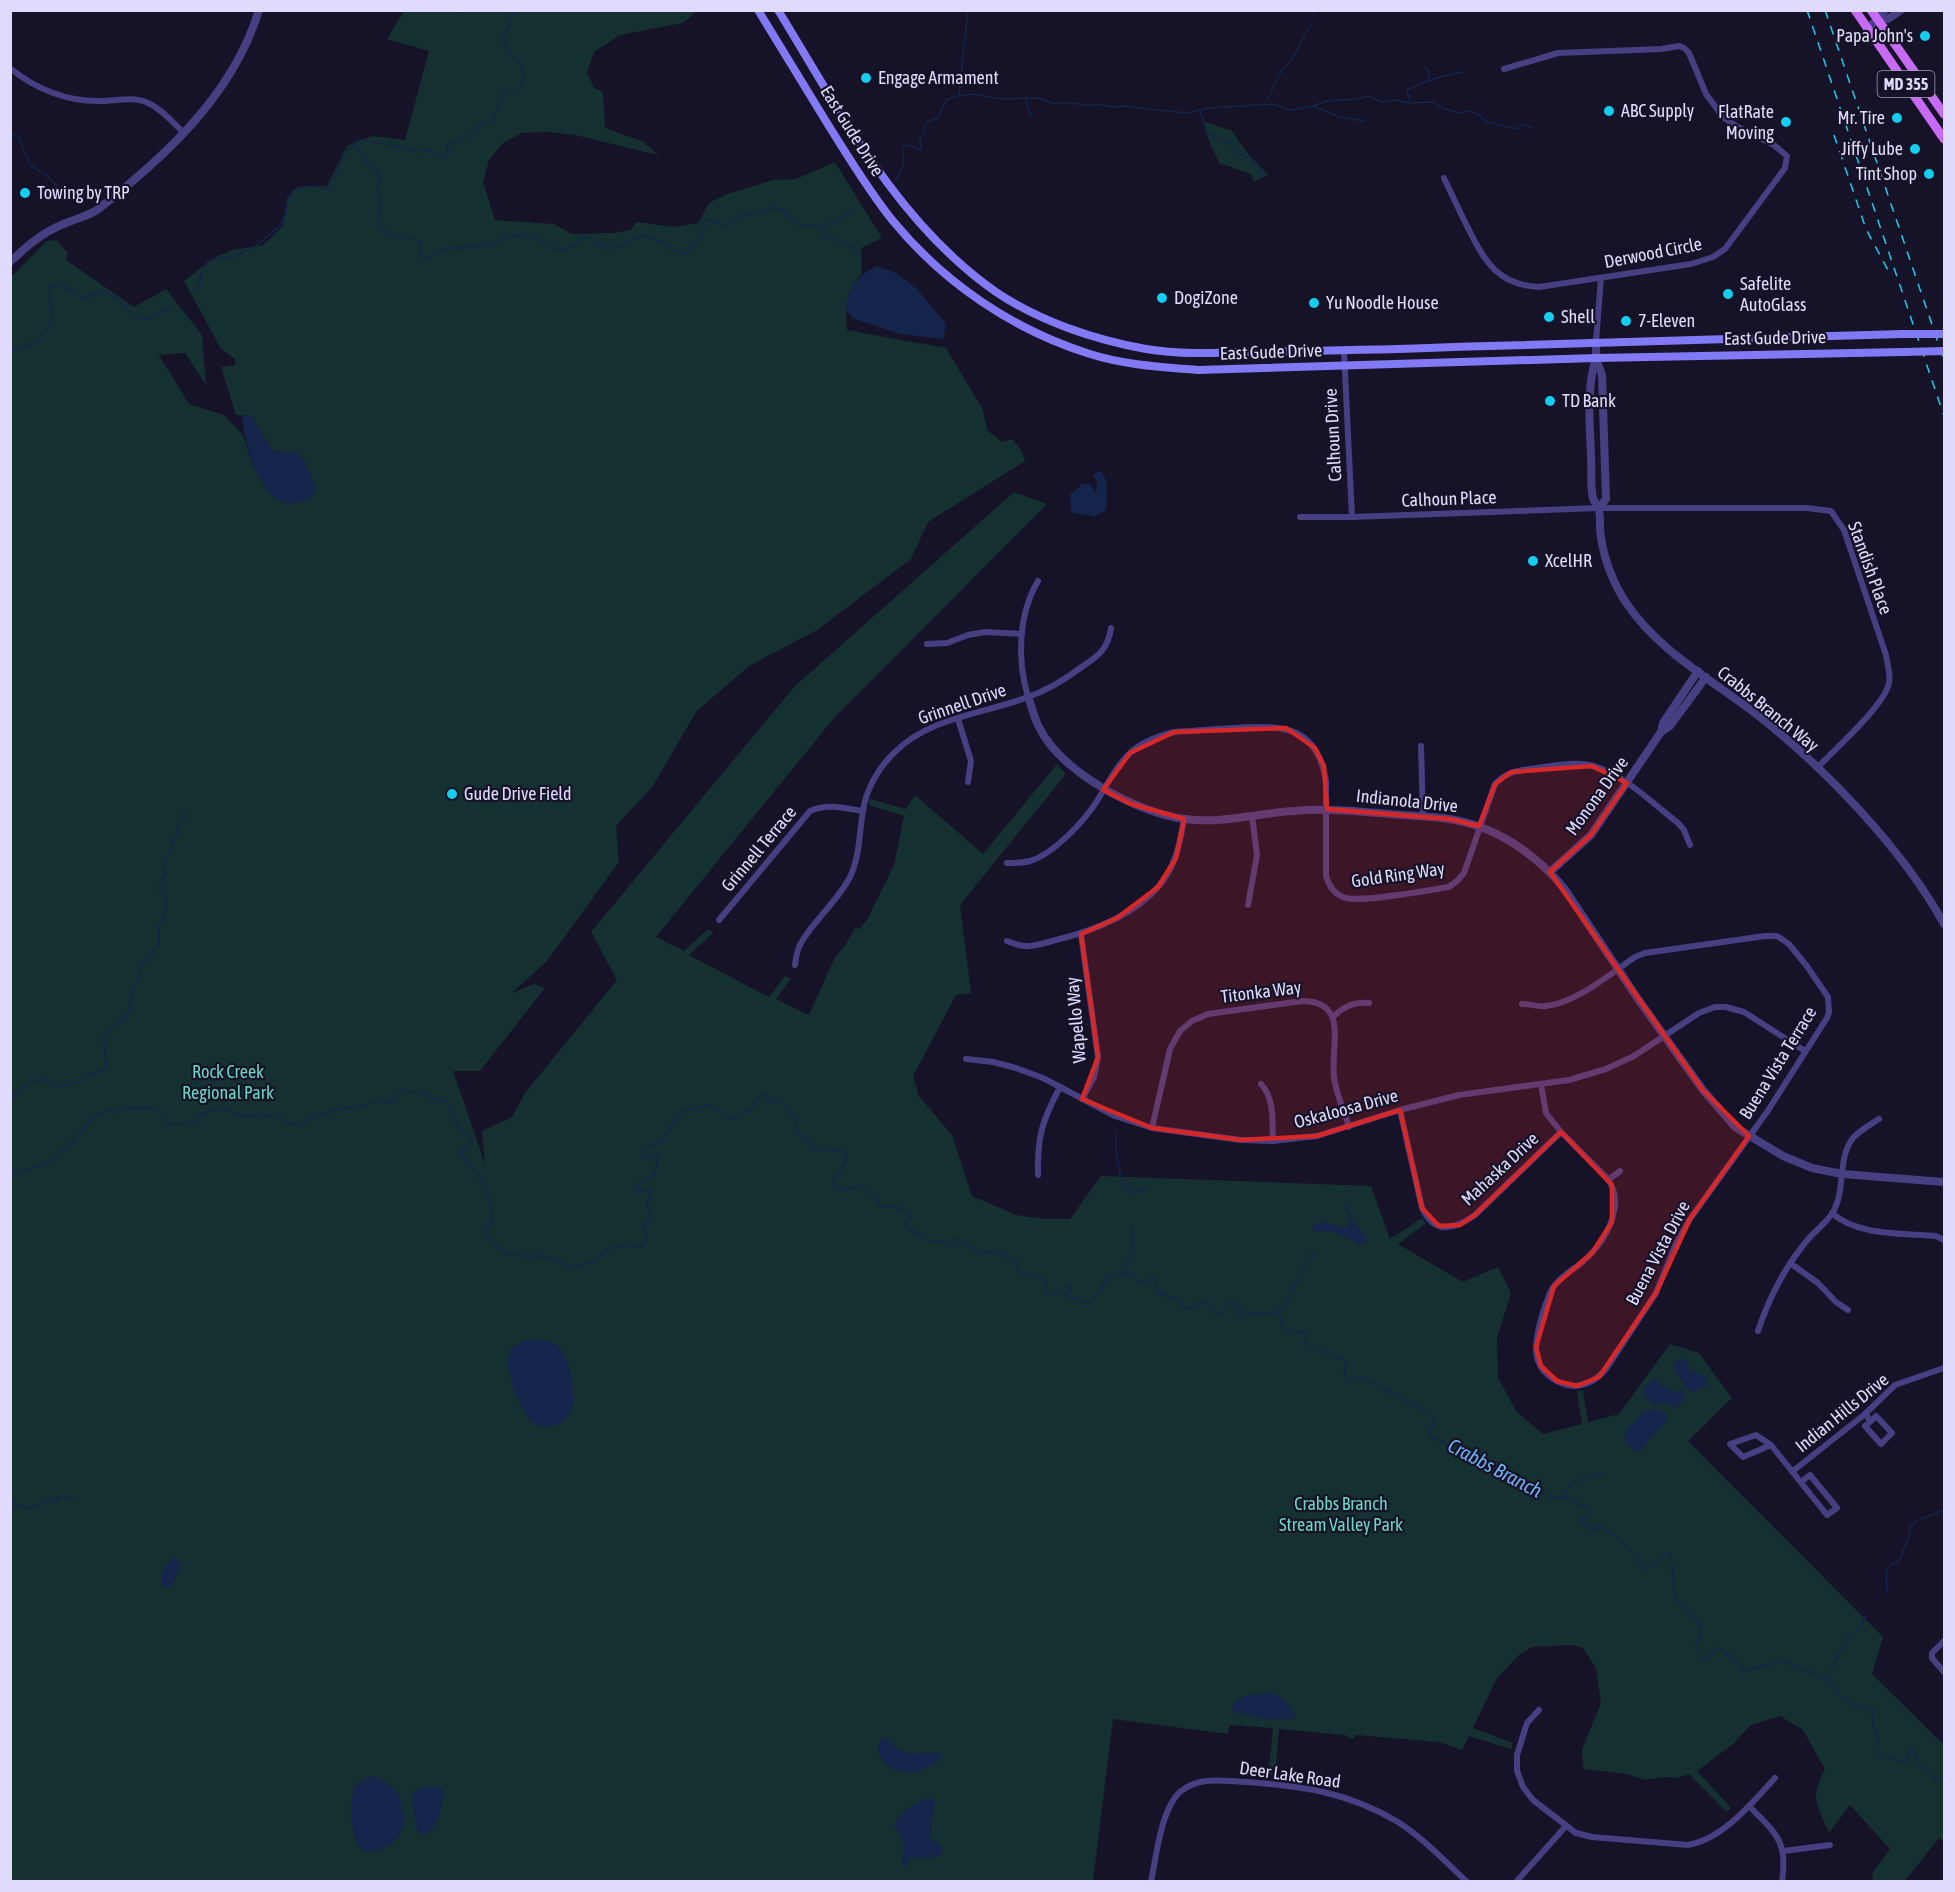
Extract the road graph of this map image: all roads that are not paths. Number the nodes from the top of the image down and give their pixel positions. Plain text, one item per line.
1 (259, 10) edge
2 (758, 10) edge
3 (777, 10) edge
4 (1855, 10) edge
5 (1871, 10) edge
6 (1885, 10) edge
7 (1901, 10) edge
8 (1877, 20) junction
9 (1867, 29) junction
10 (10, 68) edge
11 (1504, 69) dead end
12 (1944, 114) edge
13 (184, 133) junction
14 (1944, 139) edge
15 (1443, 178) dead end
16 (10, 262) edge
17 (1601, 278) junction
18 (1000, 294) junction
19 (991, 309) junction
20 (1944, 334) edge
21 (1596, 341) junction
22 (1344, 351) junction
23 (1944, 351) edge
24 (1596, 358) junction
25 (1344, 366) junction
26 (1599, 508) junction
27 (1300, 517) dead end
28 (1352, 517) junction
29 (1038, 581) dead end
30 (1111, 628) dead end
31 (1022, 634) junction
32 (927, 644) dead end
33 (1698, 671) junction
34 (1706, 677) junction
35 (1028, 697) junction
36 (958, 719) junction
37 (1661, 732) junction
38 (1421, 746) dead end
39 (1817, 768) junction
40 (968, 782) dead end
41 (1627, 783) junction
42 (1103, 790) junction
43 (1327, 809) junction
44 (862, 811) junction
45 (1252, 816) junction
46 (1423, 816) junction
47 (1184, 819) junction
48 (1479, 826) junction
49 (1690, 845) dead end
50 (1007, 863) dead end
51 (1550, 872) junction
52 (1248, 905) dead end
53 (719, 920) dead end
54 (1944, 924) edge
55 (1082, 934) junction
56 (1007, 941) dead end
57 (795, 964) dead end
58 (1618, 968) junction
59 (1369, 1003) dead end
60 (1522, 1004) dead end
61 (1333, 1017) junction
62 (1664, 1036) junction
63 (1805, 1051) junction
64 (966, 1059) dead end
65 (1262, 1084) dead end
66 (1541, 1084) junction
67 (1060, 1087) junction
68 (1082, 1099) junction
69 (1400, 1110) junction
70 (1879, 1119) dead end
71 (1349, 1127) junction
72 (1152, 1128) junction
73 (1561, 1132) junction
74 (1749, 1136) junction
75 (1273, 1141) junction
76 (1620, 1171) dead end
77 (1842, 1174) junction
78 (1038, 1175) dead end
79 (1608, 1180) junction
80 (1944, 1182) edge
81 (1832, 1213) junction
82 (1944, 1240) edge
83 (1790, 1263) junction
84 (1848, 1310) dead end
85 (1758, 1331) dead end
86 (1944, 1368) edge
87 (1865, 1414) junction
88 (1871, 1421) junction
89 (1772, 1445) junction
90 (1793, 1471) junction
91 (1801, 1482) junction
92 (1944, 1641) edge
93 (1944, 1672) edge
94 (1539, 1710) dead end
95 (1775, 1778) dead end
96 (1749, 1806) junction
97 (1566, 1826) junction
98 (1830, 1845) dead end
99 (1784, 1851) junction
100 (1151, 1881) edge
101 (1467, 1881) edge
102 (1516, 1881) edge
103 (1782, 1881) edge

1 - 13 street
2 - 19 main road, East Gude Drive
3 - 18 main road, East Gude Drive
4 - 9 main road, MD 355
5 - 8 main road, MD 355
6 - 8 street
7 - 8 street
8 - 9 street
8 - 12 main road, MD 355
9 - 14 main road, MD 355
10 - 13 street
11 - 17 street, Derwood Circle
13 - 16 street
15 - 17 street, Derwood Circle
17 - 21 street
18 - 19 main road
18 - 22 main road, East Gude Drive
19 - 25 main road, East Gude Drive
20 - 21 main road, East Gude Drive, bridge
21 - 22 main road, East Gude Drive
21 - 24 street
22 - 25 street, Calhoun Drive
23 - 24 main road, East Gude Drive, bridge
24 - 25 main road, East Gude Drive
24 - 26 street, Crabbs Branch Way
24 - 26 street, Crabbs Branch Way
25 - 28 street, Calhoun Drive
26 - 28 street, Calhoun Place
26 - 33 street, Crabbs Branch Way
26 - 39 street, Standish Place
27 - 28 street, Calhoun Place
29 - 31 street, Indianola Drive
30 - 35 street, Grinnell Drive
31 - 32 street
31 - 35 street, Indianola Drive
33 - 34 street, Crabbs Branch Way
33 - 37 street, Monona Drive
34 - 37 street, Monona Drive
34 - 39 street, Crabbs Branch Way
35 - 36 street, Grinnell Drive
35 - 42 street, Indianola Drive
36 - 40 street
36 - 44 street, Grinnell Drive
37 - 41 street, Monona Drive
38 - 46 street
39 - 54 street, Crabbs Branch Way
41 - 48 street
41 - 49 street
41 - 51 street, Monona Drive
42 - 43 street
42 - 47 street, Indianola Drive
42 - 50 street
43 - 45 street, Indianola Drive
43 - 46 street, Indianola Drive
43 - 48 street, Gold Ring Way
44 - 53 street, Grinnell Terrace
44 - 57 street, Grinnell Drive
45 - 47 street, Indianola Drive
45 - 52 street
46 - 48 street, Indianola Drive
47 - 55 street
48 - 51 street, Indianola Drive
51 - 58 street, Indianola Drive
55 - 56 street
55 - 68 street, Wapello Way
58 - 60 street
58 - 62 street, Indianola Drive
58 - 63 street, Buena Vista Terrace
59 - 61 street
61 - 71 street
61 - 72 street, Titonka Way
62 - 63 street, Oskaloosa Drive
62 - 66 street, Oskaloosa Drive
62 - 74 street, Indianola Drive
63 - 74 street, Buena Vista Terrace
64 - 67 street, Oskaloosa Drive
65 - 75 street
66 - 69 street, Oskaloosa Drive
66 - 73 street
67 - 68 street, Oskaloosa Drive
67 - 78 street
68 - 72 street, Oskaloosa Drive
69 - 71 street, Oskaloosa Drive
69 - 73 street, Mahaska Drive
70 - 77 street
71 - 75 street, Oskaloosa Drive
72 - 75 street, Oskaloosa Drive
73 - 79 street
74 - 77 street, Indianola Drive
74 - 79 street, Buena Vista Drive
76 - 79 street
77 - 80 street, Indianola Drive
77 - 81 street
81 - 82 street
81 - 83 street
83 - 84 street
83 - 85 street
86 - 87 street, Indian Hills Drive
87 - 88 street
87 - 90 street, Indian Hills Drive
88 - 88 street
89 - 89 street
89 - 90 street
90 - 91 street
91 - 91 street
92 - 93 street
94 - 97 street
95 - 96 street
96 - 97 street
96 - 99 street
97 - 102 street
98 - 99 street
99 - 103 street
100 - 101 street, Deer Lake Road

